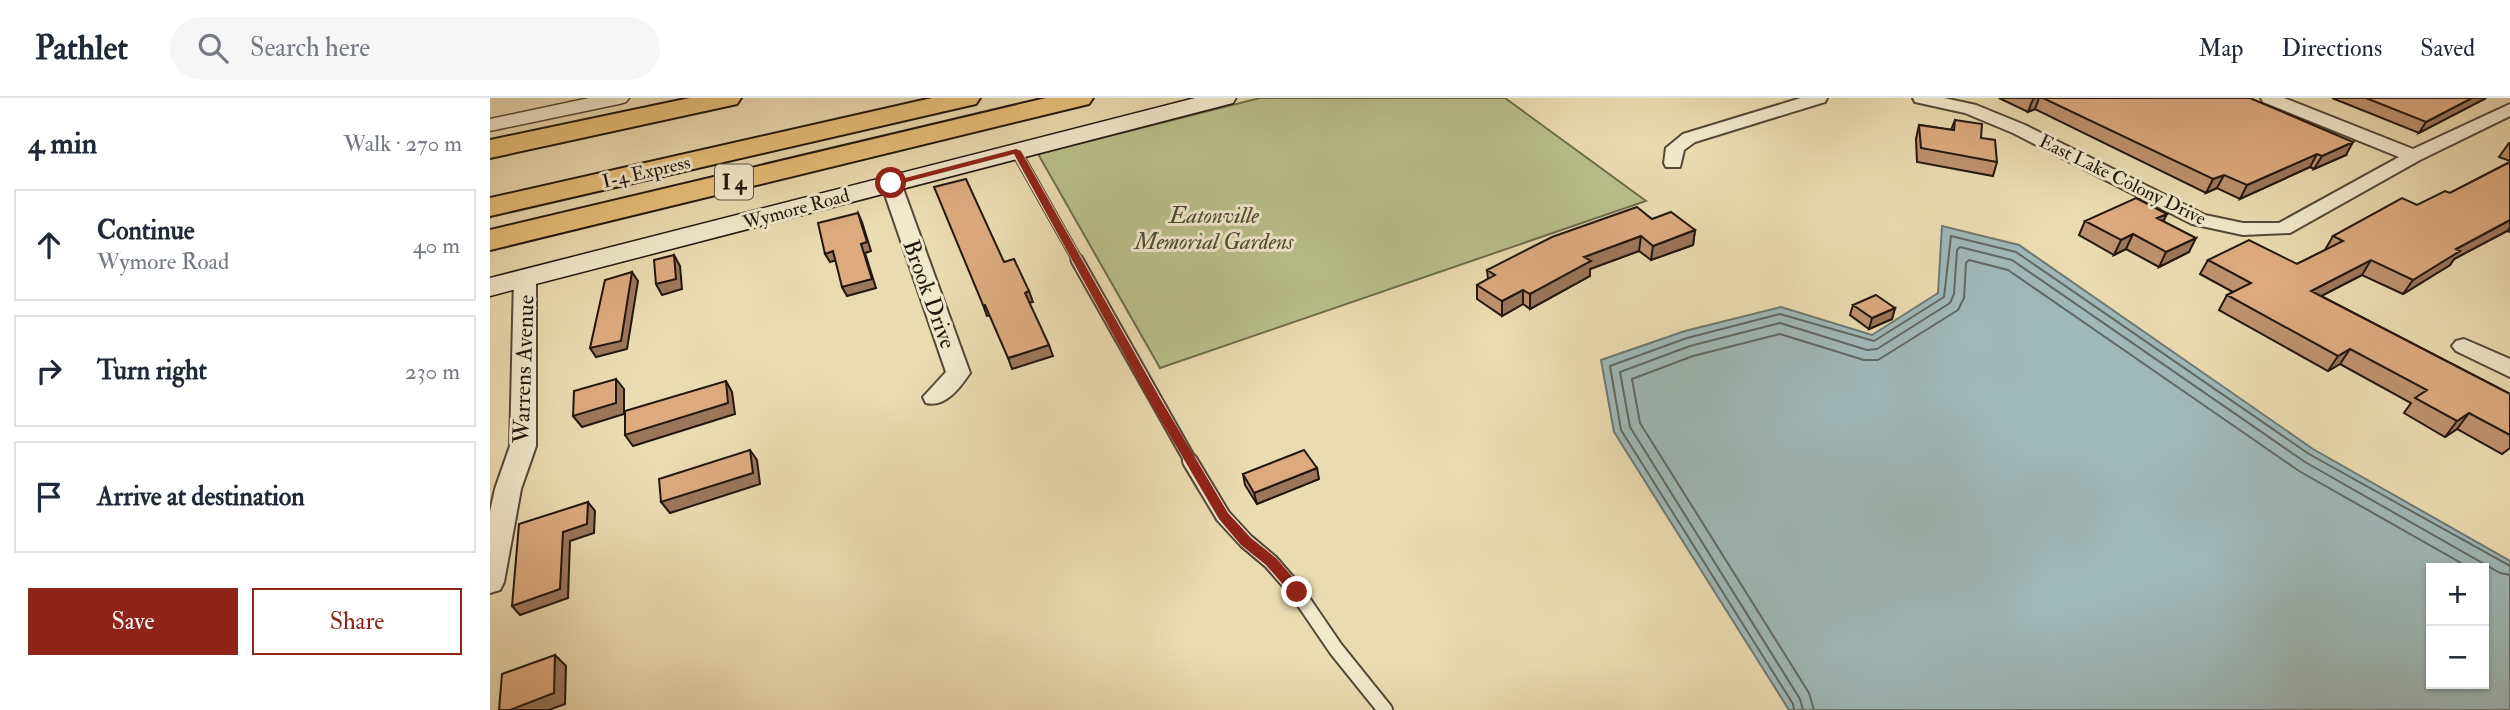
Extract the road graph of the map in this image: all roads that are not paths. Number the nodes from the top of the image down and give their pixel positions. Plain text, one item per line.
1 (619, 98) edge
2 (728, 98) edge
3 (885, 98) edge
4 (967, 98) edge
5 (1080, 98) edge
6 (1224, 98) edge
7 (1819, 98) edge
8 (1922, 98) edge
9 (2269, 98) edge
10 (2510, 109) edge
11 (490, 125) edge
12 (490, 149) edge
13 (1016, 151) junction
14 (643, 152) junction
15 (2414, 156) junction
16 (708, 157) junction
17 (1673, 163) dead end
18 (490, 179) edge
19 (891, 183) junction
20 (490, 186) edge
21 (490, 207) edge
22 (490, 215) edge
23 (490, 240) edge
24 (525, 278) junction
25 (490, 287) edge
26 (2464, 346) dead end
27 (2510, 369) edge
28 (935, 397) dead end
29 (490, 582) edge
30 (1385, 710) edge

1 - 11 street
2 - 12 highway
3 - 14 highway, I-4 Express
4 - 16 highway, I-4 Express
5 - 23 highway, I 4
6 - 13 main road, Wymore Road
7 - 17 street
8 - 15 street, East Lake Colony Drive
9 - 15 street
10 - 15 street, East Lake Colony Drive
13 - 19 main road, Wymore Road
13 - 30 lane
14 - 18 highway
14 - 20 highway, I-4 Express
16 - 21 highway, I-4 Express
16 - 22 highway
19 - 24 main road, Wymore Road
19 - 28 street, Brook Drive
24 - 25 main road, Wymore Road
24 - 29 street, Warrens Avenue
26 - 27 street

